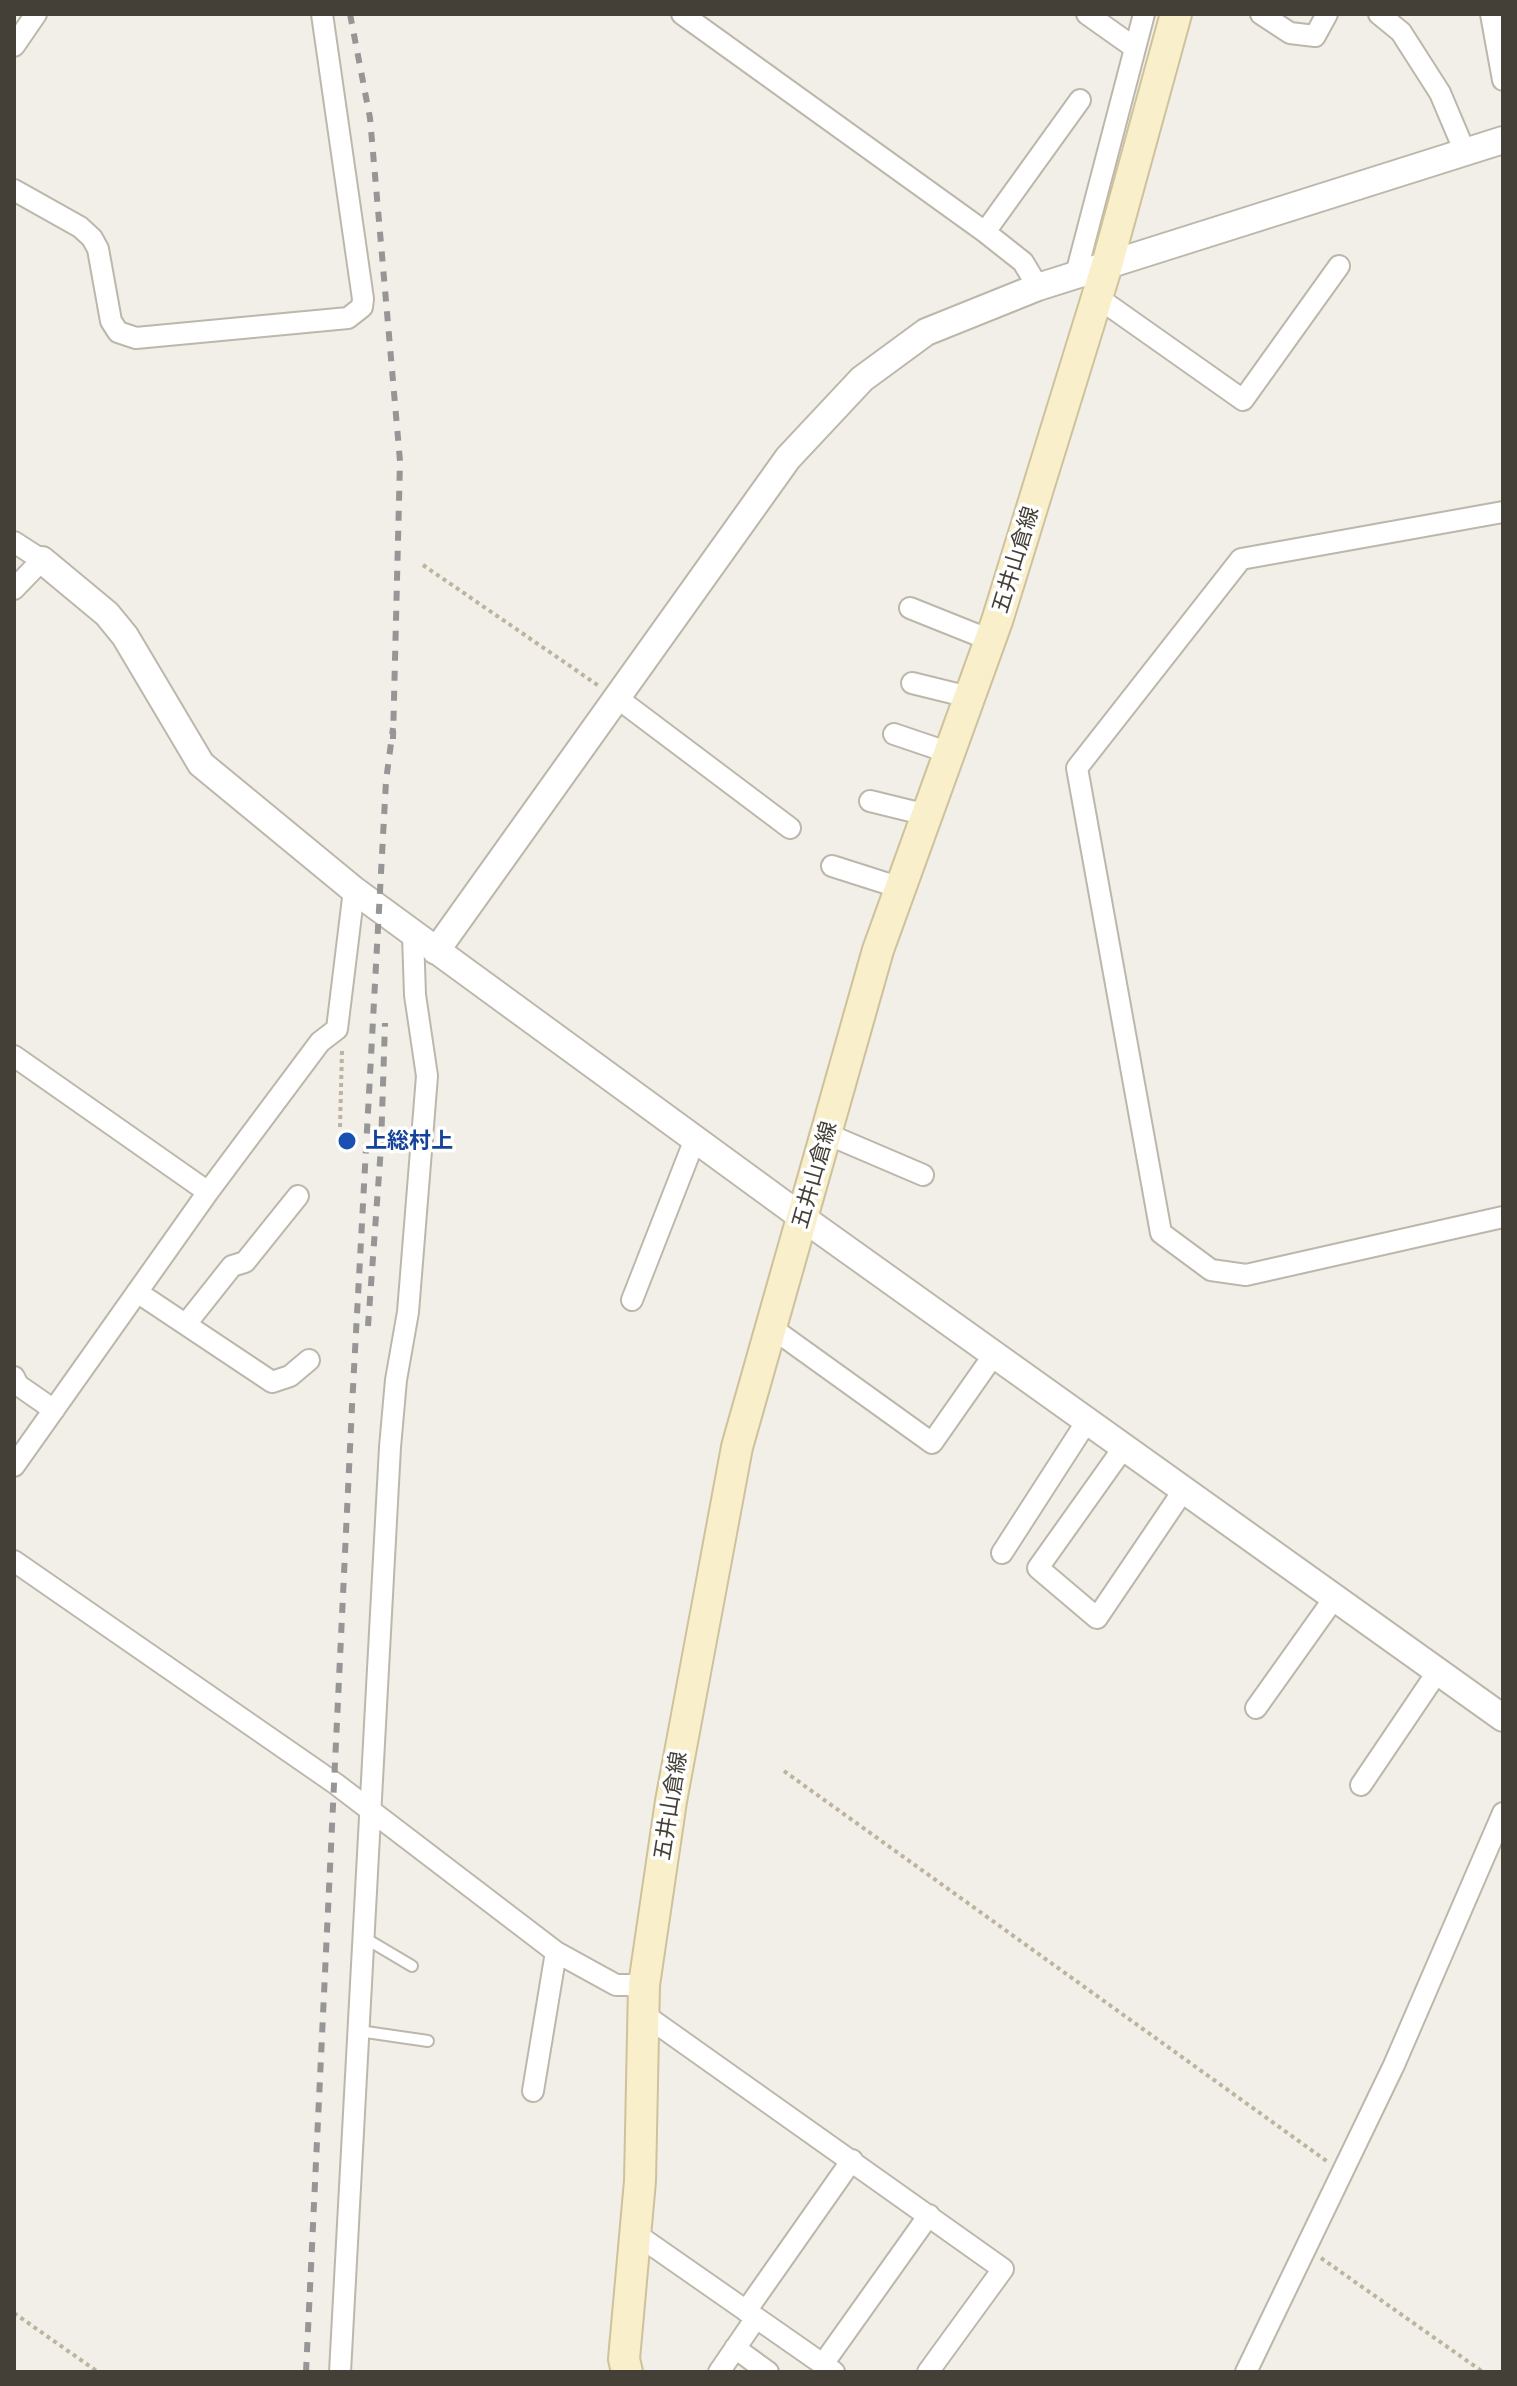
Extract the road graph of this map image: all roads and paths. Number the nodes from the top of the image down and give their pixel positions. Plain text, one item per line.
1 (36, 14) edge
2 (322, 14) edge
3 (682, 14) edge
4 (1087, 14) edge
5 (1144, 14) edge
6 (1176, 14) edge
7 (1261, 14) edge
8 (1327, 14) edge
9 (1379, 14) edge
10 (1491, 14) edge
11 (14, 46) edge
12 (1135, 48) junction
13 (1503, 80) edge
14 (1080, 100) dead end
15 (1503, 140) edge
16 (1465, 152) junction
17 (14, 190) edge
18 (985, 232) junction
19 (1107, 265) junction
20 (1339, 266) dead end
21 (1038, 287) junction
22 (1086, 288) junction
23 (1503, 512) edge
24 (14, 542) edge
25 (42, 560) junction
26 (423, 565) dead end
27 (14, 589) edge
28 (910, 608) dead end
29 (990, 640) junction
30 (912, 683) dead end
31 (616, 697) junction
32 (969, 697) junction
33 (894, 734) dead end
34 (950, 753) junction
35 (870, 801) dead end
36 (927, 815) junction
37 (790, 828) dead end
38 (832, 866) dead end
39 (901, 888) junction
40 (354, 890) junction
41 (413, 935) junction
42 (436, 951) junction
43 (337, 1029) junction
44 (14, 1056) edge
45 (340, 1127) dead end
46 (827, 1134) junction
47 (695, 1139) junction
48 (923, 1175) dead end
49 (208, 1192) junction
50 (298, 1196) dead end
51 (1503, 1217) edge
52 (803, 1218) junction
53 (137, 1292) junction
54 (632, 1300) dead end
55 (186, 1324) junction
56 (772, 1328) junction
57 (995, 1353) junction
58 (309, 1360) dead end
59 (14, 1377) edge
60 (54, 1410) junction
61 (1087, 1421) junction
62 (1124, 1447) junction
63 (14, 1466) edge
64 (1185, 1488) junction
65 (1002, 1553) dead end
66 (14, 1561) edge
67 (1335, 1597) junction
68 (1438, 1671) junction
69 (1256, 1708) dead end
70 (1503, 1718) edge
71 (784, 1771) dead end
72 (1361, 1785) dead end
73 (369, 1808) junction
74 (1503, 1813) edge
75 (363, 1937) junction
76 (556, 1952) junction
77 (412, 1966) dead end
78 (643, 1999) junction
79 (359, 2031) junction
80 (428, 2041) dead end
81 (533, 2091) dead end
82 (852, 2160) junction
83 (1343, 2173) junction
84 (929, 2215) junction
85 (636, 2234) junction
86 (1306, 2248) junction
87 (14, 2313) edge
88 (751, 2314) junction
89 (735, 2348) junction
90 (828, 2368) edge
91 (98, 2372) edge
92 (340, 2372) edge
93 (627, 2372) edge
94 (719, 2372) edge
95 (768, 2372) edge
96 (928, 2372) edge
97 (1246, 2372) edge
98 (1483, 2372) edge

1 - 11 street
2 - 17 street
3 - 18 street
4 - 12 street
5 - 12 street
6 - 19 main road, 五井山倉線
7 - 8 street
9 - 16 street
10 - 13 street
12 - 22 street
14 - 18 street
15 - 16 street
16 - 19 street
18 - 21 street
19 - 22 main road, 五井山倉線
20 - 22 street
21 - 22 street
21 - 31 street
22 - 29 main road, 五井山倉線
23 - 51 street
24 - 25 street
25 - 27 street
25 - 40 street
26 - 31 path
28 - 29 street
29 - 32 main road, 五井山倉線
30 - 32 street
31 - 37 street
31 - 42 street
32 - 34 main road, 五井山倉線
33 - 34 street
34 - 36 main road, 五井山倉線
35 - 36 street
36 - 39 main road, 五井山倉線
38 - 39 street
39 - 46 main road, 五井山倉線
40 - 41 street
40 - 43 street
41 - 42 street
41 - 73 street
42 - 47 street
43 - 45 path
43 - 49 street
44 - 49 street
46 - 48 street
46 - 52 main road, 五井山倉線
47 - 52 street
47 - 54 street
49 - 53 street
50 - 55 street
52 - 56 main road, 五井山倉線
52 - 57 street
53 - 55 street
53 - 60 street
55 - 58 street
56 - 57 street
56 - 78 main road, 五井山倉線
57 - 61 street
59 - 60 street
60 - 63 street
61 - 62 street
61 - 65 street
62 - 64 street
62 - 64 street
64 - 67 street
66 - 73 street
67 - 68 street
67 - 69 street
68 - 70 street
68 - 72 street
71 - 83 path
73 - 75 street
73 - 76 street
74 - 83 street
75 - 77 lane
75 - 79 street
76 - 78 street
76 - 81 street
78 - 82 street
78 - 85 main road, 五井山倉線
79 - 80 lane
79 - 92 street
82 - 84 street
82 - 88 street
83 - 86 street
84 - 90 street
84 - 96 street
85 - 88 street
85 - 93 main road, 五井山倉線
86 - 97 street
86 - 98 path
87 - 91 path
88 - 89 street
88 - 90 street
89 - 94 street
89 - 95 street

